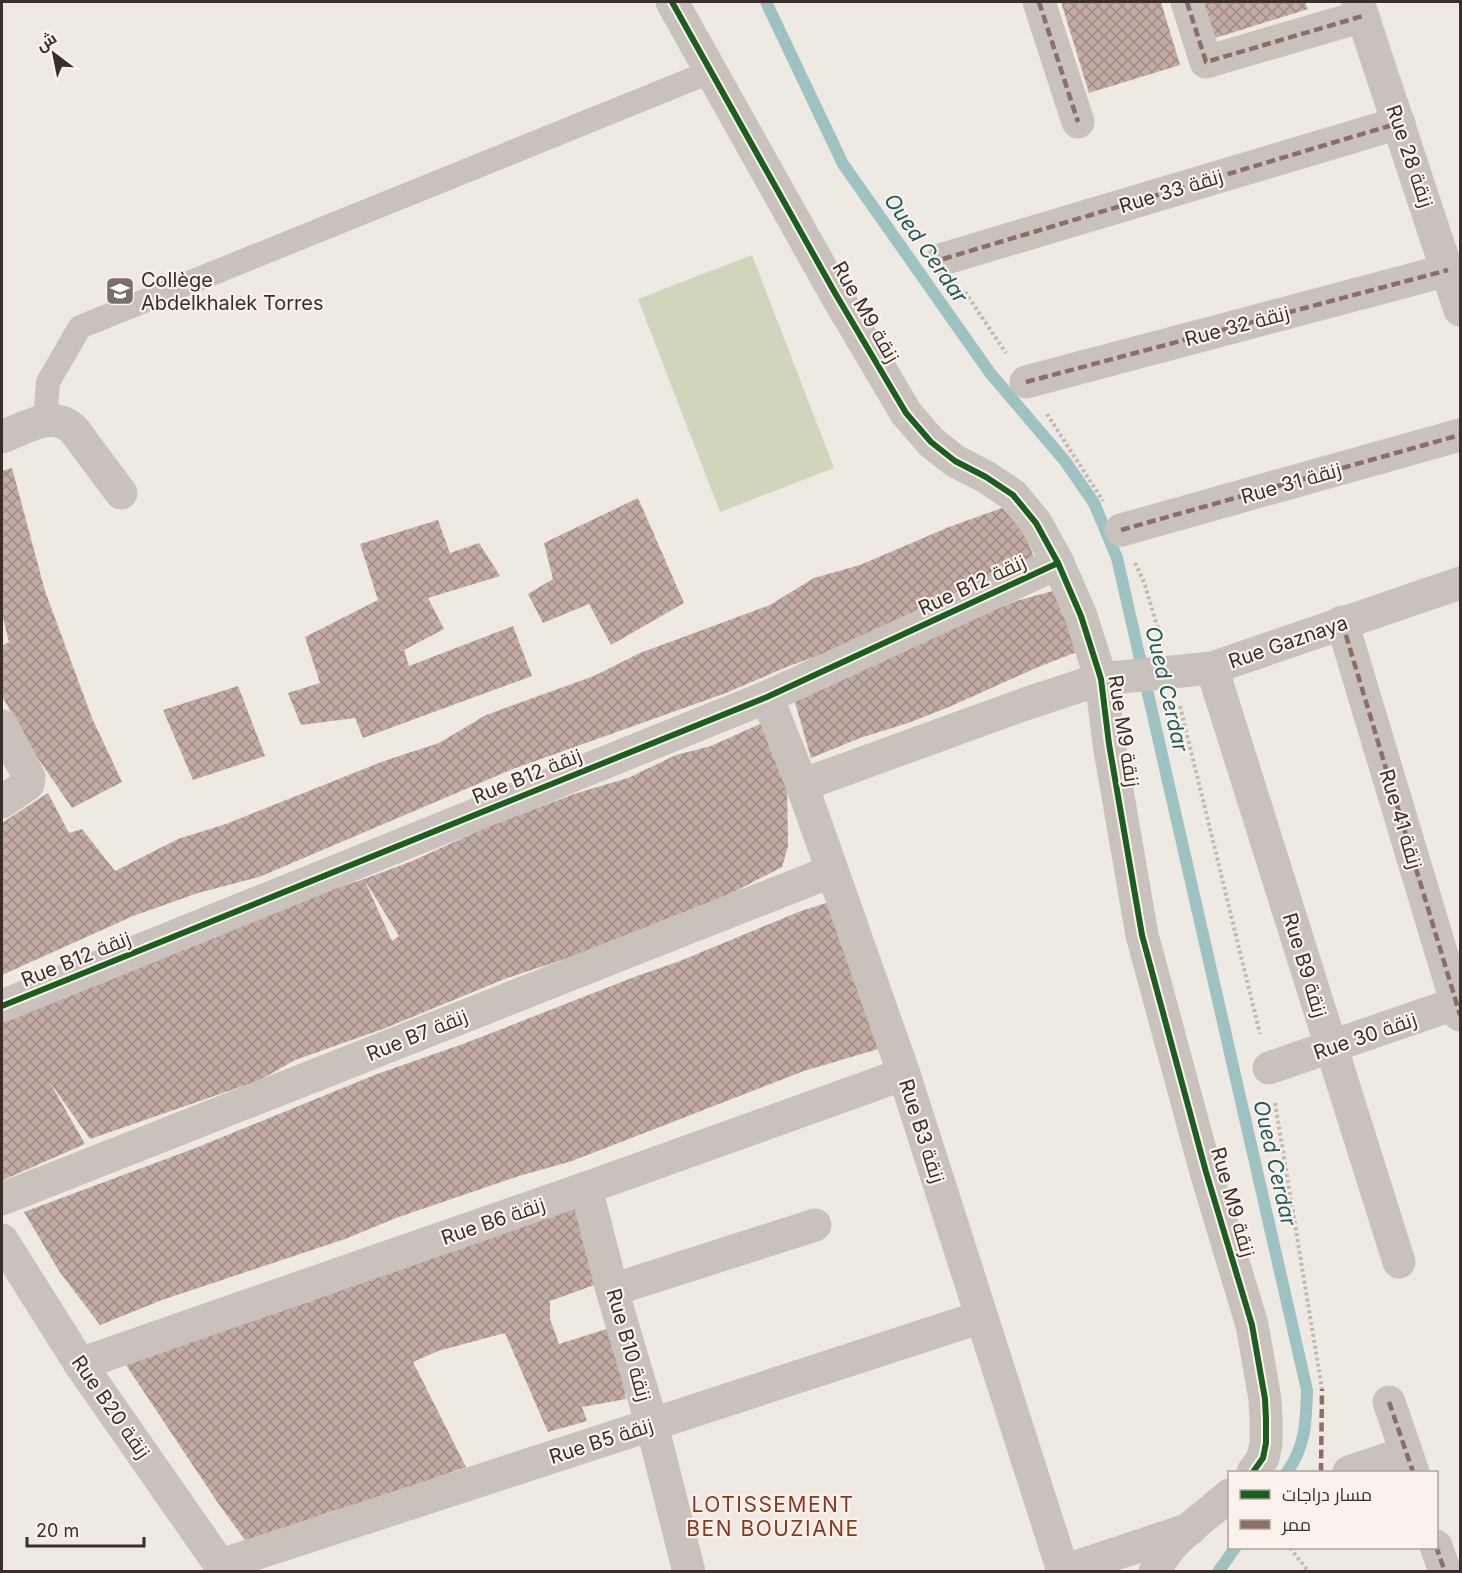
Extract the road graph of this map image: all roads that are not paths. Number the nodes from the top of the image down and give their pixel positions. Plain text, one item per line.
1 (672, 2) edge
2 (1039, 2) edge
3 (1187, 2) edge
4 (1360, 9) edge
5 (710, 72) junction
6 (1078, 122) dead end
7 (1399, 123) junction
8 (943, 259) road end
9 (1448, 270) junction
10 (1461, 310) edge
11 (1026, 382) road end
12 (45, 421) junction
13 (1461, 435) edge
14 (2, 437) edge
15 (121, 494) dead end
16 (1121, 530) road end
17 (1058, 563) junction
18 (1461, 583) edge
19 (1342, 622) junction
20 (1212, 668) junction
21 (1106, 678) junction
22 (767, 697) junction
23 (2, 726) edge
24 (802, 785) junction
25 (2, 802) edge
26 (832, 871) junction
27 (2, 1006) edge
28 (1459, 1007) edge
29 (1330, 1048) junction
30 (1269, 1068) road end
31 (904, 1074) junction
32 (586, 1188) junction
33 (2, 1199) edge
34 (814, 1225) dead end
35 (2, 1240) edge
36 (1399, 1262) dead end
37 (612, 1290) junction
38 (981, 1317) junction
39 (80, 1364) junction
40 (1389, 1402) dead end
41 (652, 1425) junction
42 (1409, 1463) edge
43 (1254, 1471) edge
44 (1361, 1471) edge
45 (1228, 1497) edge
46 (1190, 1529) junction
47 (1438, 1549) edge
48 (223, 1568) edge
49 (1062, 1571) edge
50 (689, 1572) edge
51 (1155, 1572) edge
52 (1445, 1572) edge

1 - 5 street, Rue M9 زنقة
2 - 6 street
3 - 4 street
4 - 7 street, Rue 28 زنقة
5 - 12 lane
5 - 17 street, Rue M9 زنقة
7 - 8 street, Rue 33 زنقة
7 - 9 street, Rue 28 زنقة
9 - 10 street, Rue 28 زنقة
9 - 11 street, Rue 32 زنقة
12 - 14 street
12 - 15 street
13 - 16 street, Rue 31 زنقة
17 - 21 street, Rue M9 زنقة
17 - 22 street, Rue B12 زنقة
18 - 19 street, Rue Gaznaya
19 - 20 street, Rue Gaznaya
19 - 28 street, Rue 41 زنقة
20 - 21 street, Rue Gaznaya
20 - 29 street, Rue B9 زنقة
21 - 24 street, Rue Gaznaya
21 - 43 street, Rue M9 زنقة
22 - 24 street, Rue B3 زنقة
22 - 27 street, Rue B12 زنقة
23 - 25 street
24 - 26 street, Rue B3 زنقة
26 - 31 street, Rue B3 زنقة
26 - 33 street, Rue B7 زنقة
28 - 29 street, Rue 30 زنقة
29 - 30 street, Rue 30 زنقة
29 - 36 street, Rue B9 زنقة
31 - 32 street, Rue B6 زنقة
31 - 38 street, Rue B3 زنقة
32 - 37 street, Rue B10 زنقة
32 - 39 street, Rue B6 زنقة
34 - 37 street
35 - 39 street, Rue B20 زنقة
37 - 41 street, Rue B10 زنقة
38 - 41 street, Rue B5 زنقة
38 - 49 street, Rue B3 زنقة
39 - 48 street, Rue B20 زنقة
40 - 42 street
41 - 48 street, Rue B5 زنقة
41 - 50 street, Rue B10 زنقة
42 - 44 street
45 - 46 street
46 - 49 street
46 - 51 street
47 - 52 street

